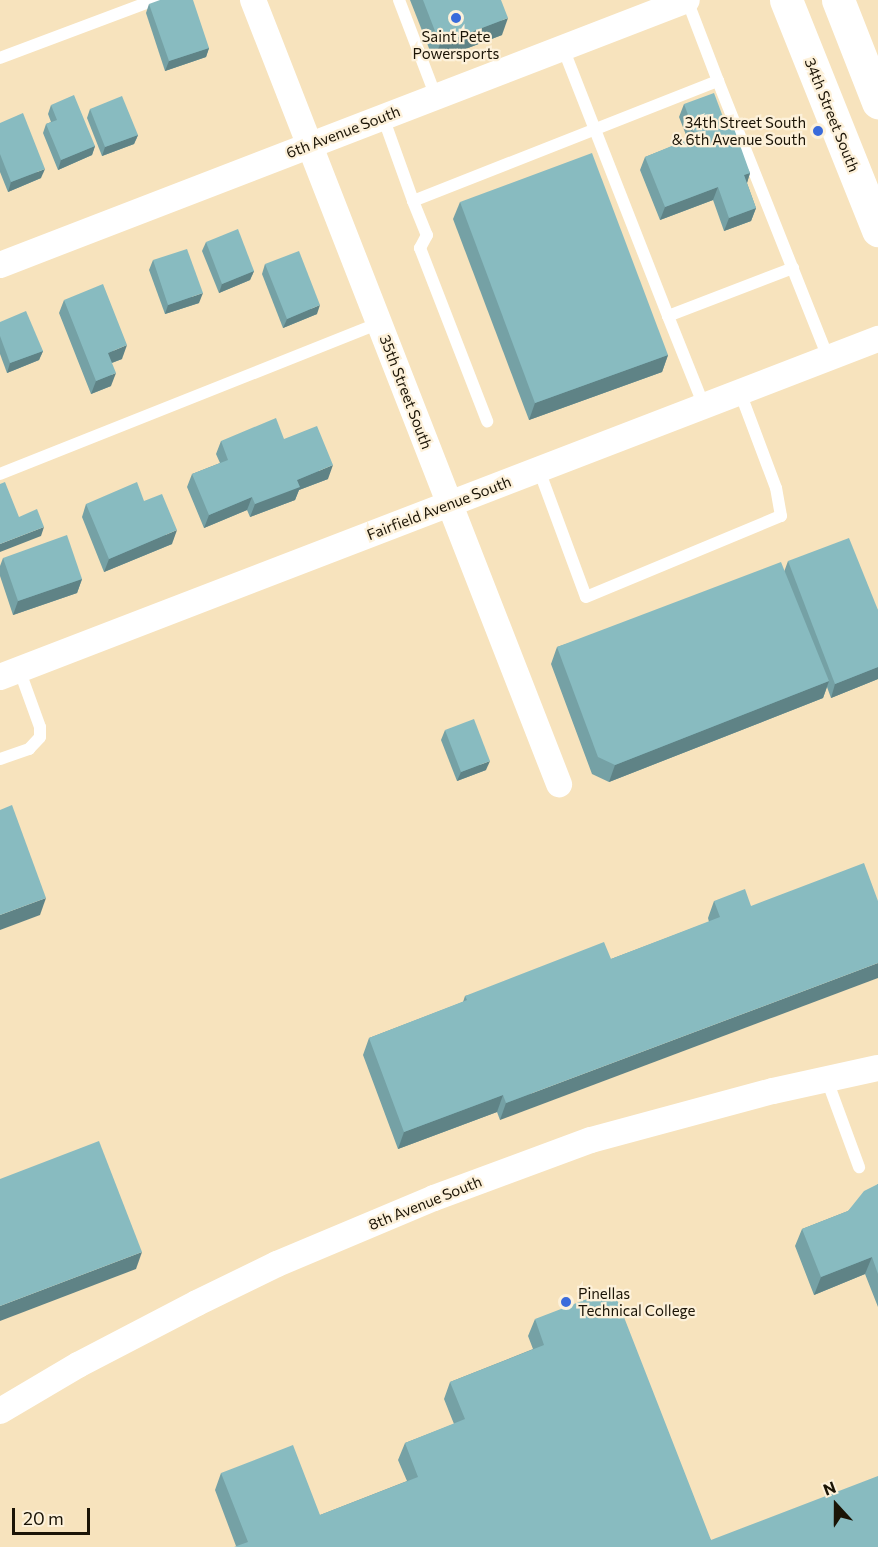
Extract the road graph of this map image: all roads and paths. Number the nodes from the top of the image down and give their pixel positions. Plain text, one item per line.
1 (154, 0) edge
2 (253, 0) edge
3 (399, 0) edge
4 (687, 0) edge
5 (786, 0) edge
6 (838, 0) edge
7 (563, 48) junction
8 (0, 58) edge
9 (718, 81) junction
10 (876, 94) edge
11 (436, 97) junction
12 (383, 117) junction
13 (596, 130) junction
14 (310, 146) junction
15 (413, 201) junction
16 (878, 230) edge
17 (0, 265) edge
18 (793, 268) junction
19 (668, 316) junction
20 (379, 323) junction
21 (878, 339) edge
22 (828, 358) junction
23 (740, 392) junction
24 (704, 406) junction
25 (487, 421) dead end
26 (539, 470) junction
27 (0, 474) edge
28 (449, 504) junction
29 (9, 673) edge
30 (0, 759) edge
31 (559, 784) dead end
32 (878, 1068) edge
33 (827, 1080) junction
34 (859, 1167) dead end
35 (0, 1411) edge

1 - 8 lane
2 - 14 street, 35th Street South
3 - 11 lane
4 - 7 street, 6th Avenue South
4 - 9 lane
5 - 16 highway, 34th Street South
6 - 10 highway
7 - 11 street, 6th Avenue South
7 - 13 lane
9 - 13 lane
9 - 18 lane
11 - 12 street, 6th Avenue South
12 - 14 street, 6th Avenue South
12 - 15 lane
13 - 15 lane
13 - 19 lane
14 - 17 street, 6th Avenue South
14 - 20 street, 35th Street South
15 - 25 lane
18 - 19 lane
18 - 22 lane
19 - 24 lane
20 - 27 lane
20 - 28 street, 35th Street South
21 - 22 street, Fairfield Avenue South
22 - 23 street, Fairfield Avenue South
23 - 24 street, Fairfield Avenue South
23 - 26 lane
24 - 26 street, Fairfield Avenue South
26 - 28 street, Fairfield Avenue South
28 - 29 street, Fairfield Avenue South
28 - 31 street, 35th Street South
29 - 30 lane
32 - 33 street, 8th Avenue South
33 - 34 lane
33 - 35 street, 8th Avenue South

